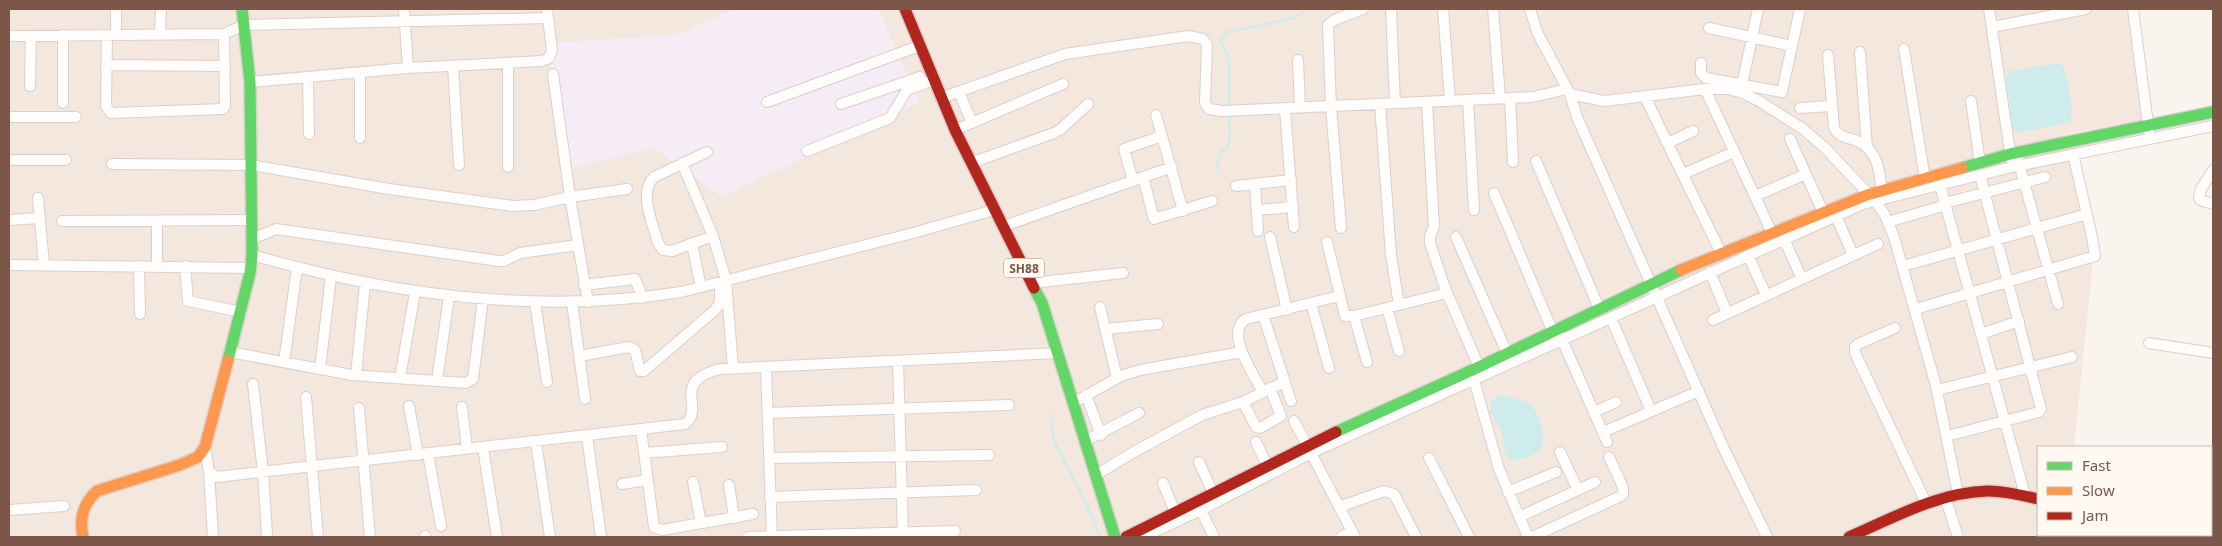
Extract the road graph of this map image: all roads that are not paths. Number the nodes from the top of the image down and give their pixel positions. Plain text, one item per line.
1 (116, 9) edge
2 (160, 9) edge
3 (242, 9) edge
4 (404, 9) edge
5 (905, 9) edge
6 (1363, 9) edge
7 (1391, 9) edge
8 (1443, 9) edge
9 (1493, 9) edge
10 (1530, 9) edge
11 (1755, 9) edge
12 (1800, 9) edge
13 (1989, 9) edge
14 (2086, 9) edge
15 (2133, 9) edge
16 (547, 13) edge
17 (404, 20) junction
18 (244, 25) junction
19 (1709, 28) dead end
20 (1992, 28) junction
21 (160, 34) junction
22 (224, 34) junction
23 (63, 35) junction
24 (111, 35) junction
25 (9, 36) edge
26 (31, 36) junction
27 (1752, 38) junction
28 (919, 46) junction
29 (1792, 46) junction
30 (1904, 49) dead end
31 (1860, 52) dead end
32 (1828, 55) dead end
33 (1298, 60) dead end
34 (1701, 62) dead end
35 (508, 63) junction
36 (106, 66) junction
37 (225, 66) junction
38 (453, 66) junction
39 (408, 68) junction
40 (360, 73) junction
41 (553, 74) dead end
42 (308, 77) junction
43 (932, 77) junction
44 (250, 82) junction
45 (1063, 84) dead end
46 (1742, 85) junction
47 (30, 86) dead end
48 (1705, 89) junction
49 (959, 92) junction
50 (1568, 92) junction
51 (1645, 97) junction
52 (941, 98) junction
53 (1505, 98) junction
54 (1468, 100) junction
55 (1450, 101) junction
56 (1970, 101) dead end
57 (63, 102) dead end
58 (767, 102) dead end
59 (1427, 102) junction
60 (841, 104) dead end
61 (1088, 104) dead end
62 (1380, 104) junction
63 (1395, 104) junction
64 (1831, 106) junction
65 (1331, 107) junction
66 (1300, 108) junction
67 (1800, 108) dead end
68 (1285, 109) junction
69 (2213, 112) edge
70 (1156, 115) dead end
71 (9, 117) edge
72 (76, 117) dead end
73 (972, 123) junction
74 (2148, 126) junction
75 (2213, 126) edge
76 (955, 130) junction
77 (1693, 131) dead end
78 (309, 134) dead end
79 (1162, 136) junction
80 (360, 138) dead end
81 (2150, 138) junction
82 (1790, 139) dead end
83 (1668, 143) junction
84 (1868, 148) junction
85 (807, 151) dead end
86 (708, 152) dead end
87 (1734, 152) junction
88 (2013, 154) junction
89 (2073, 154) junction
90 (9, 160) edge
91 (66, 160) dead end
92 (1536, 161) dead end
93 (1513, 162) dead end
94 (971, 163) junction
95 (1980, 163) junction
96 (112, 164) dead end
97 (251, 164) junction
98 (682, 164) junction
99 (459, 165) dead end
100 (2016, 166) junction
101 (508, 167) dead end
102 (1172, 167) junction
103 (2213, 170) edge
104 (1683, 174) junction
105 (1806, 174) junction
106 (1980, 175) junction
107 (2045, 177) dead end
108 (1138, 179) junction
109 (1925, 179) junction
110 (1290, 180) junction
111 (2024, 182) junction
112 (1255, 184) junction
113 (1940, 185) junction
114 (1236, 186) dead end
115 (627, 189) dead end
116 (1985, 192) junction
117 (1494, 193) dead end
118 (1755, 196) junction
119 (570, 197) junction
120 (1877, 197) junction
121 (38, 198) dead end
122 (1212, 201) dead end
123 (1945, 204) junction
124 (2213, 204) edge
125 (1292, 207) junction
126 (994, 210) junction
127 (1257, 210) junction
128 (1474, 210) dead end
129 (1183, 211) junction
130 (1823, 212) junction
131 (2087, 214) junction
132 (1836, 216) junction
133 (40, 218) junction
134 (9, 220) edge
135 (252, 220) junction
136 (62, 221) dead end
137 (157, 221) junction
138 (1888, 222) junction
139 (1004, 226) junction
140 (1294, 227) dead end
141 (1341, 228) dead end
142 (2036, 228) junction
143 (1258, 231) dead end
144 (1772, 233) junction
145 (713, 236) junction
146 (1270, 237) dead end
147 (1456, 237) dead end
148 (252, 239) junction
149 (1998, 239) junction
150 (1784, 240) junction
151 (1327, 242) dead end
152 (692, 244) junction
153 (1878, 244) dead end
154 (578, 245) junction
155 (1958, 250) junction
156 (1722, 253) junction
157 (252, 255) junction
158 (1748, 255) junction
159 (1853, 255) junction
160 (9, 265) edge
161 (44, 265) junction
162 (139, 266) junction
163 (157, 266) junction
164 (185, 266) junction
165 (1903, 266) junction
166 (250, 268) junction
167 (297, 268) junction
168 (2048, 270) junction
169 (1710, 272) junction
170 (1123, 274) dead end
171 (331, 276) junction
172 (1802, 279) junction
173 (723, 281) junction
174 (1032, 282) junction
175 (2009, 282) junction
176 (1652, 283) junction
177 (365, 284) junction
178 (584, 285) junction
179 (701, 287) junction
180 (415, 292) junction
181 (1447, 293) junction
182 (1970, 293) junction
183 (1766, 295) junction
184 (449, 296) junction
185 (1339, 296) junction
186 (1658, 296) junction
187 (643, 298) junction
188 (483, 299) junction
189 (535, 302) junction
190 (572, 302) junction
191 (588, 302) junction
192 (1311, 303) junction
193 (2058, 304) dead end
194 (1399, 305) junction
195 (1100, 306) dead end
196 (1388, 308) junction
197 (1599, 308) junction
198 (1916, 309) junction
199 (1287, 310) junction
200 (241, 312) junction
201 (1727, 313) junction
202 (140, 314) dead end
203 (1263, 315) junction
204 (1354, 316) junction
205 (1611, 318) junction
206 (1713, 320) dead end
207 (2020, 322) junction
208 (1158, 324) dead end
209 (1895, 328) dead end
210 (1105, 329) junction
211 (1554, 329) junction
212 (1981, 334) junction
213 (1560, 341) junction
214 (2149, 343) dead end
215 (1399, 350) dead end
216 (230, 352) junction
217 (1242, 352) junction
218 (1058, 353) junction
219 (1507, 353) junction
220 (2213, 353) edge
221 (579, 356) junction
222 (2072, 356) dead end
223 (898, 361) junction
224 (284, 362) junction
225 (1367, 362) dead end
226 (2032, 366) junction
227 (766, 367) junction
228 (733, 368) junction
229 (1328, 368) dead end
230 (320, 369) junction
231 (1474, 372) junction
232 (356, 375) junction
233 (1992, 375) junction
234 (400, 378) junction
235 (1117, 378) junction
236 (436, 381) junction
237 (547, 382) dead end
238 (1284, 382) junction
239 (253, 384) dead end
240 (1267, 390) junction
241 (1937, 390) junction
242 (1699, 391) junction
243 (1086, 395) junction
244 (306, 397) dead end
245 (585, 399) dead end
246 (1291, 401) dead end
247 (1243, 402) junction
248 (1616, 402) dead end
249 (1073, 403) junction
250 (1009, 405) dead end
251 (409, 406) dead end
252 (462, 407) dead end
253 (359, 408) dead end
254 (899, 408) junction
255 (1651, 411) junction
256 (1594, 412) junction
257 (768, 413) junction
258 (1139, 413) dead end
259 (1294, 421) dead end
260 (2005, 422) junction
261 (641, 430) junction
262 (1101, 435) junction
263 (587, 436) junction
264 (1947, 436) junction
265 (1086, 441) junction
266 (536, 442) junction
267 (1256, 442) dead end
268 (205, 447) junction
269 (722, 447) dead end
270 (482, 448) junction
271 (468, 449) junction
272 (1309, 449) junction
273 (1560, 452) dead end
274 (644, 453) junction
275 (428, 454) junction
276 (418, 455) junction
277 (989, 455) dead end
278 (900, 456) junction
279 (1609, 457) dead end
280 (769, 458) junction
281 (1429, 458) dead end
282 (364, 461) junction
283 (1198, 462) dead end
284 (1267, 466) junction
285 (312, 467) junction
286 (209, 472) junction
287 (263, 472) junction
288 (1556, 472) dead end
289 (1096, 475) junction
290 (648, 480) junction
291 (693, 482) dead end
292 (1595, 482) dead end
293 (1163, 483) dead end
294 (622, 484) dead end
295 (729, 485) dead end
296 (976, 490) dead end
297 (1578, 490) junction
298 (1508, 492) junction
299 (1213, 493) junction
300 (901, 494) junction
301 (1958, 494) junction
302 (2025, 494) junction
303 (770, 497) junction
304 (1945, 497) junction
305 (2037, 499) edge
306 (1926, 504) junction
307 (64, 506) dead end
308 (1199, 506) junction
309 (1340, 507) junction
310 (9, 510) edge
311 (1175, 512) junction
312 (753, 514) dead end
313 (1519, 517) junction
314 (734, 518) junction
315 (701, 523) junction
316 (440, 526) dead end
317 (955, 531) dead end
318 (267, 534) dead end
319 (1354, 534) edge
320 (902, 536) edge
321 (83, 537) edge
322 (213, 537) edge
323 (318, 537) edge
324 (370, 537) edge
325 (497, 537) edge
326 (550, 537) edge
327 (601, 537) edge
328 (748, 537) edge
329 (772, 537) edge
330 (796, 537) edge
331 (1115, 537) edge
332 (1126, 537) edge
333 (1143, 537) edge
334 (1214, 537) edge
335 (1341, 537) edge
336 (1416, 537) edge
337 (1469, 537) edge
338 (1528, 537) edge
339 (1532, 537) edge
340 (1767, 537) edge
341 (1849, 537) edge
342 (1958, 537) edge

1 - 24 street
2 - 21 street
3 - 18 street
4 - 17 street
5 - 28 street, SH88
6 - 65 street
7 - 63 street
8 - 55 street
9 - 53 street
10 - 50 street
11 - 27 street
12 - 29 street
13 - 20 street
14 - 20 street
15 - 74 street
16 - 17 street
16 - 35 street
17 - 18 street
17 - 39 street
18 - 22 street
18 - 44 street
19 - 27 street
20 - 88 street
21 - 22 street
21 - 24 street
22 - 37 street
23 - 24 street
23 - 26 street
23 - 57 street
24 - 36 street
25 - 26 street
26 - 47 street
27 - 29 street
27 - 46 street
28 - 43 street, SH88
28 - 58 street
29 - 46 street
30 - 109 street
31 - 84 street
32 - 64 street
33 - 66 street
34 - 46 street
35 - 38 street
35 - 101 street
36 - 37 street
36 - 37 street
38 - 39 street
38 - 99 street
39 - 40 street
40 - 42 street
40 - 80 street
41 - 119 street
42 - 44 street
42 - 78 street
43 - 52 street, SH88
43 - 60 street
43 - 85 street
44 - 97 street
45 - 73 street
48 - 51 street
48 - 87 street
48 - 120 street
49 - 52 street
49 - 68 street
49 - 73 street
50 - 51 street
50 - 53 street
50 - 176 street
51 - 83 street
52 - 76 street, SH88
53 - 54 street
53 - 93 street
54 - 55 street
54 - 128 street
55 - 59 street
56 - 95 street
59 - 63 street
59 - 181 street
61 - 94 street
62 - 63 street
62 - 65 street
62 - 194 street
64 - 67 street
64 - 84 street
65 - 66 street
65 - 141 street
66 - 68 street
68 - 110 street
69 - 74 street
70 - 79 street
71 - 72 street
73 - 76 street
74 - 81 street
74 - 88 street
75 - 81 street
76 - 94 street, SH88
77 - 83 street
79 - 102 street
79 - 108 street
81 - 89 street
82 - 105 street
83 - 104 street
84 - 120 street
86 - 98 street
87 - 104 street
87 - 118 street
88 - 95 street
88 - 100 street
89 - 100 street
89 - 131 street
90 - 91 street
92 - 197 street
94 - 126 street, SH88
95 - 109 street
96 - 97 street
97 - 119 street
97 - 135 street
98 - 145 street
98 - 152 street
100 - 106 street
100 - 111 street
102 - 108 street
102 - 129 street
103 - 124 street
104 - 156 street
105 - 118 street
105 - 130 street
106 - 113 street
106 - 116 street
107 - 111 street
108 - 129 street
108 - 139 street
109 - 120 street
110 - 112 street
110 - 125 street
111 - 116 street
111 - 142 street
112 - 114 street
112 - 127 street
113 - 120 street
113 - 123 street
115 - 119 street
116 - 123 street
116 - 149 street
117 - 211 street
118 - 144 street
119 - 154 street
120 - 130 street
120 - 132 street
120 - 138 street
121 - 133 street
122 - 129 street
123 - 138 street
123 - 155 street
125 - 127 street
125 - 140 street
126 - 139 street, SH88
126 - 173 street
127 - 143 street
130 - 144 street
131 - 142 street
131 - 168 street
132 - 150 street
132 - 159 street
133 - 134 street
133 - 161 street
135 - 137 street
135 - 148 street
136 - 137 street
137 - 163 street
138 - 165 street
139 - 174 street, SH88
142 - 149 street
142 - 168 street
144 - 156 street
145 - 152 street
145 - 173 street
146 - 199 street
147 - 219 street
148 - 154 street
148 - 157 street
149 - 155 street
149 - 175 street
150 - 158 street
150 - 172 street
151 - 185 street
152 - 179 street
153 - 159 street
154 - 178 street
155 - 165 street
155 - 182 street
156 - 176 street
157 - 166 street
157 - 167 street
158 - 169 street
158 - 183 street
159 - 172 street
160 - 161 street
161 - 162 street
162 - 163 street
162 - 202 street
163 - 164 street
164 - 166 street
164 - 200 street
165 - 198 street
166 - 200 street
167 - 171 street
167 - 224 street
168 - 175 street
168 - 193 street
169 - 186 street
169 - 201 street
170 - 174 street
171 - 177 street
171 - 230 street
172 - 183 street
173 - 179 street
173 - 221 street
173 - 228 street
174 - 218 street, SH88
175 - 182 street
175 - 207 street
176 - 186 street
176 - 197 street
177 - 180 street
177 - 232 street
178 - 187 street
178 - 191 street
179 - 187 street
180 - 184 street
180 - 234 street
181 - 194 street
181 - 231 street
182 - 198 street
182 - 212 street
183 - 201 street
184 - 188 street
184 - 236 street
185 - 192 street
185 - 204 street
186 - 205 street
186 - 242 street
187 - 191 street
188 - 189 street
188 - 236 street
189 - 190 street
189 - 237 street
190 - 191 street
190 - 221 street
192 - 199 street
192 - 229 street
194 - 196 street
195 - 210 street
196 - 204 street
196 - 215 street
197 - 211 street
198 - 241 street
199 - 203 street
200 - 216 street
201 - 206 street
203 - 217 street
203 - 238 street
204 - 225 street
205 - 213 street
205 - 255 street
207 - 212 street
207 - 226 street
208 - 210 street
209 - 306 street
210 - 235 street
211 - 213 street
211 - 219 street
212 - 233 street
213 - 231 street
213 - 256 street
214 - 220 street
216 - 224 street
216 - 268 street
217 - 235 street
217 - 240 street
218 - 223 street
218 - 249 street, SH88
219 - 231 street
221 - 245 street
222 - 226 street
223 - 227 street
223 - 254 street
224 - 230 street
226 - 233 street
226 - 260 street
227 - 228 street
227 - 257 street
228 - 261 street
230 - 232 street
231 - 272 street
231 - 298 street
232 - 234 street
233 - 241 street
233 - 260 street
234 - 236 street
235 - 243 street
238 - 240 street
238 - 246 street
239 - 287 street
240 - 247 street
240 - 247 street
241 - 264 street
242 - 255 street
242 - 340 street
243 - 249 street
243 - 262 street
244 - 285 street
247 - 289 street
248 - 256 street
249 - 265 street, SH88
250 - 254 street
251 - 276 street
252 - 271 street
253 - 282 street
254 - 257 street
254 - 278 street
255 - 256 street
257 - 280 street
258 - 262 street
259 - 272 street
260 - 264 street
260 - 302 street
261 - 263 street
261 - 274 street
262 - 265 street
263 - 266 street
263 - 327 street
264 - 301 street
265 - 289 street, SH88
266 - 270 street
266 - 326 street
267 - 284 street
268 - 286 street
268 - 321 street
269 - 274 street
270 - 271 street
270 - 325 street
271 - 275 street
272 - 284 street
272 - 308 street
272 - 309 street
273 - 297 street
274 - 290 street
275 - 276 street
275 - 316 street
276 - 282 street
277 - 278 street
278 - 280 street
278 - 300 street
279 - 339 street
280 - 303 street
281 - 337 street
282 - 285 street
282 - 324 street
283 - 299 street
284 - 299 street
285 - 287 street
285 - 323 street
286 - 287 street
286 - 322 street
287 - 318 street
288 - 298 street
289 - 331 street, SH88
290 - 294 street
290 - 315 street
291 - 315 street
292 - 297 street
293 - 311 street
295 - 314 street
296 - 300 street
297 - 313 street
298 - 313 street
299 - 308 street
300 - 303 street
300 - 320 street
301 - 302 street
301 - 304 street
302 - 305 street
303 - 329 street
304 - 306 street
304 - 342 street
306 - 341 street
307 - 310 street
308 - 311 street
308 - 333 street
308 - 334 street
309 - 319 street
309 - 336 street
311 - 332 street
312 - 314 street
313 - 338 street
314 - 315 street
317 - 320 street
319 - 335 street
320 - 330 street
328 - 329 street
329 - 330 street

